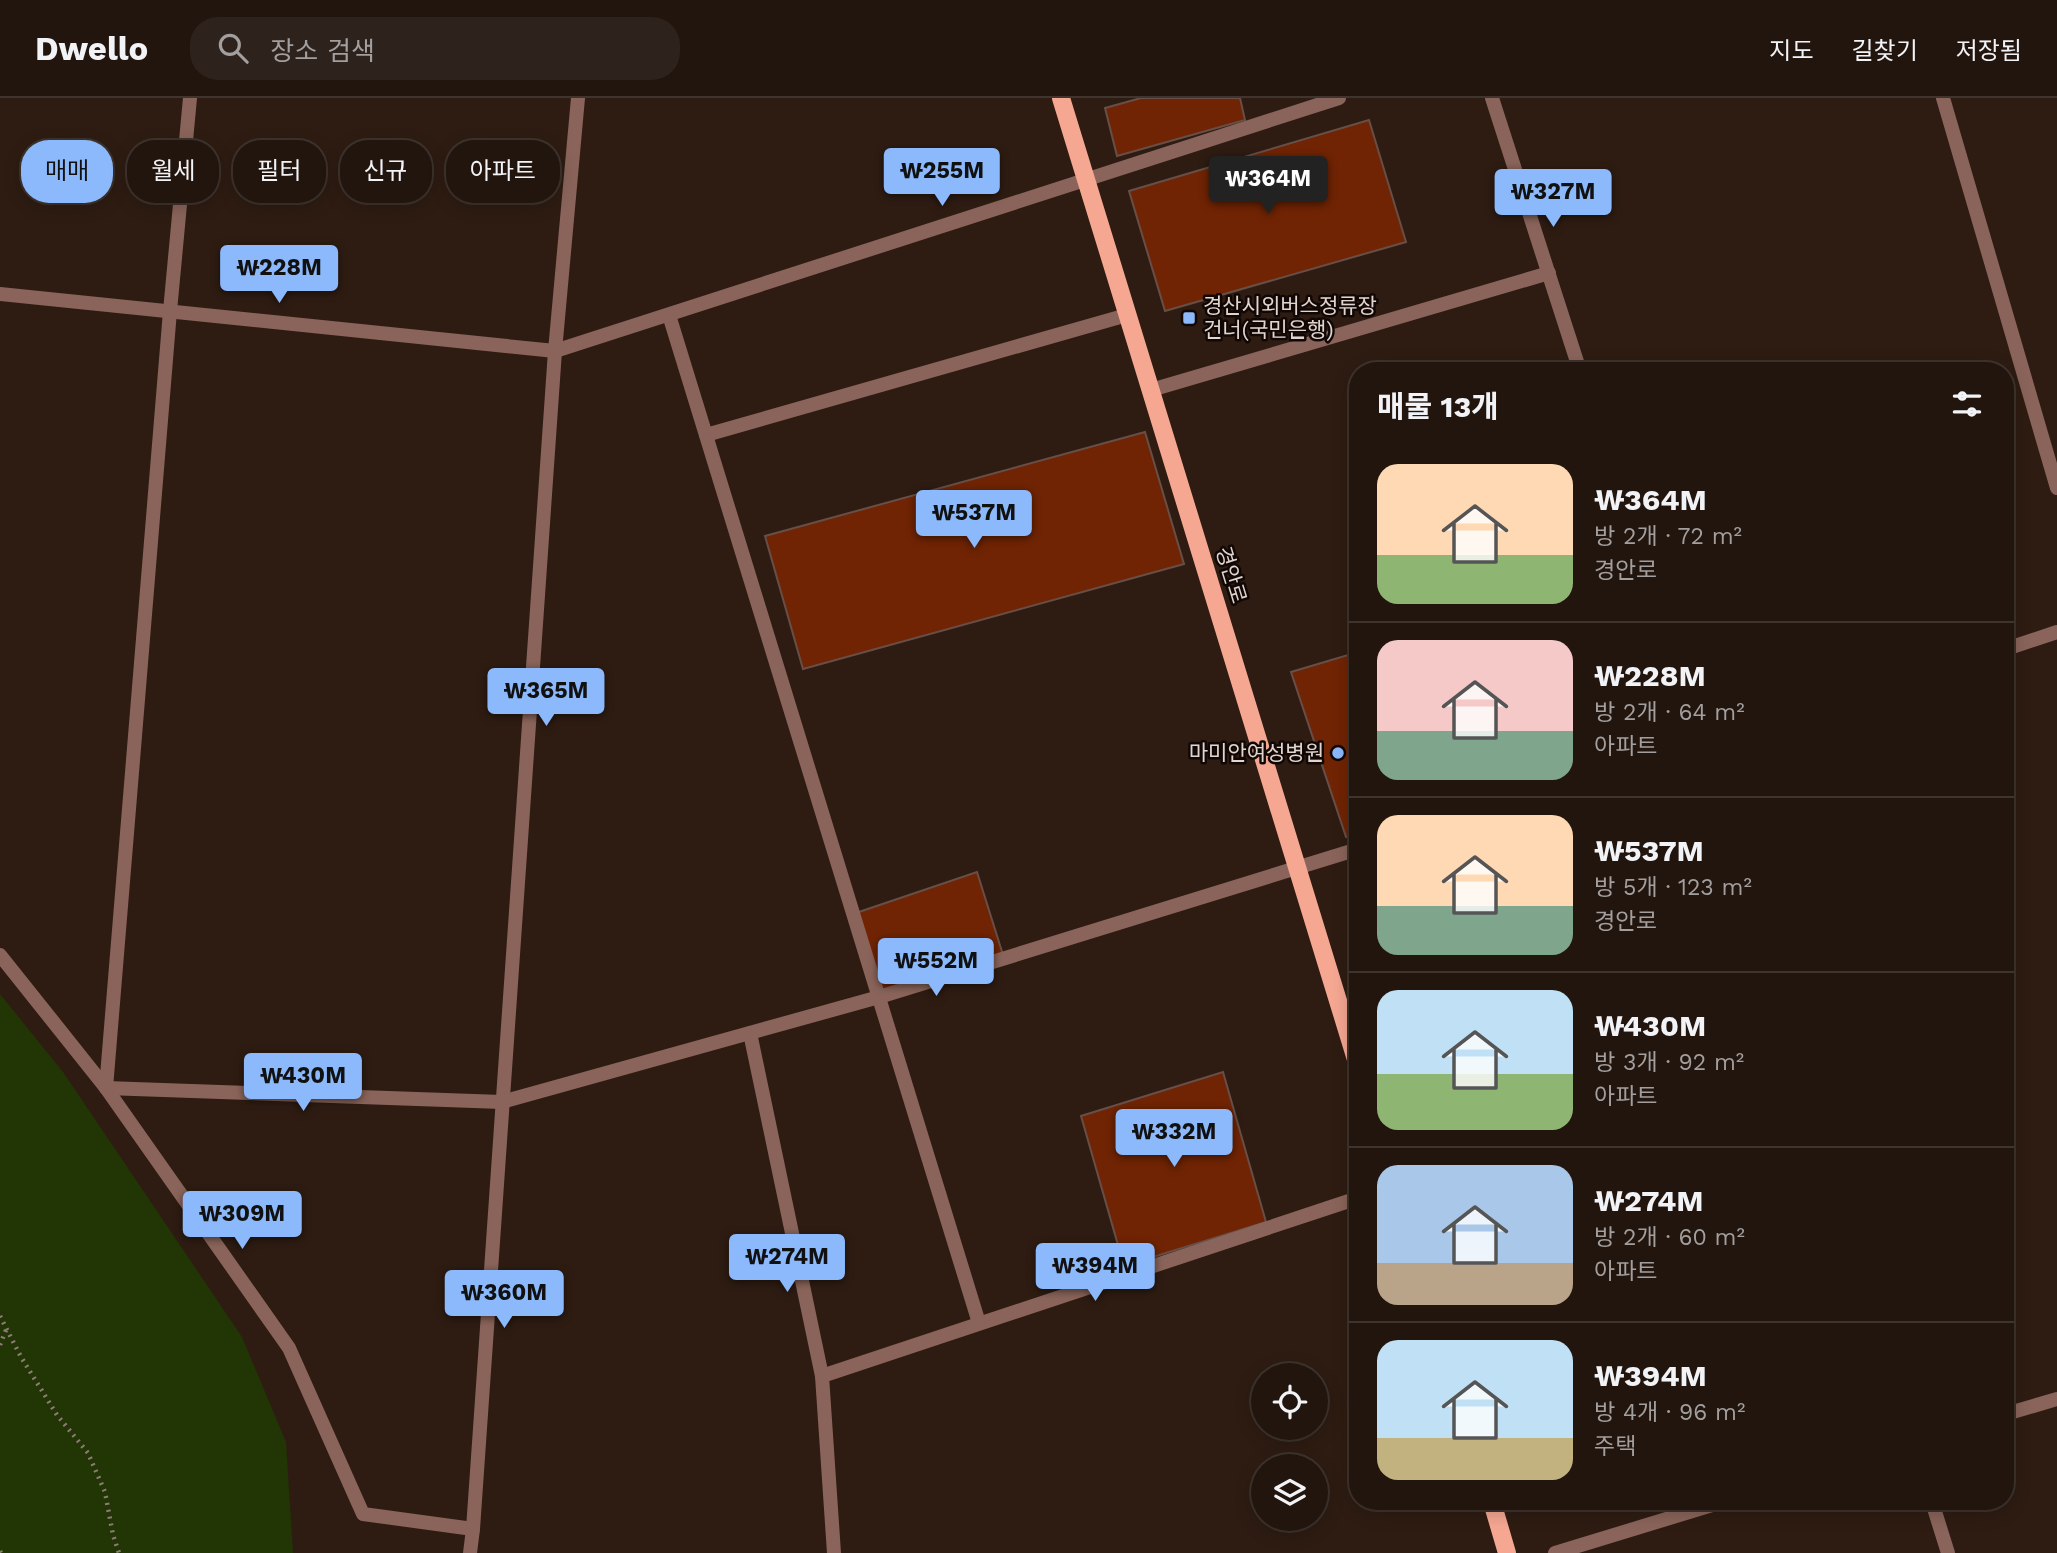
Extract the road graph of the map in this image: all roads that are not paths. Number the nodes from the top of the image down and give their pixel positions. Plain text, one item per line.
1 (190, 98) edge
2 (578, 98) edge
3 (1061, 98) edge
4 (1339, 98) edge
5 (1492, 98) edge
6 (1943, 98) edge
7 (1086, 180) junction
8 (1549, 273) junction
9 (0, 294) edge
10 (170, 311) junction
11 (669, 315) junction
12 (1127, 315) junction
13 (555, 351) junction
14 (1577, 362) edge
15 (1151, 390) junction
16 (706, 435) junction
17 (2057, 488) edge
18 (2057, 632) edge
19 (2014, 646) edge
20 (1349, 852) edge
21 (1297, 867) junction
22 (0, 955) edge
23 (879, 997) junction
24 (750, 1033) junction
25 (1349, 1037) edge
26 (106, 1088) junction
27 (502, 1102) junction
28 (1349, 1201) edge
29 (979, 1323) junction
30 (822, 1376) junction
31 (2057, 1399) edge
32 (2014, 1412) edge
33 (1494, 1510) edge
34 (1696, 1510) edge
35 (1935, 1510) edge
36 (473, 1529) junction
37 (470, 1553) edge
38 (834, 1553) edge
39 (1507, 1553) edge
40 (1555, 1553) edge
41 (1948, 1553) edge

1 - 10 street
2 - 13 street
3 - 7 main road, 경안로
4 - 7 street
5 - 8 street
6 - 17 street
7 - 11 street
7 - 12 main road, 경안로
8 - 14 street
8 - 15 street
9 - 10 street
10 - 13 street
10 - 26 street
11 - 13 street
11 - 16 street
12 - 15 main road, 경안로
12 - 16 street
13 - 27 street
15 - 21 main road, 경안로
16 - 23 street
18 - 19 street
20 - 21 street
21 - 23 street
21 - 25 main road, 경안로
22 - 26 street
23 - 24 street
23 - 29 street
24 - 27 street
24 - 30 street
26 - 27 street
26 - 36 street
27 - 36 street
28 - 29 street
29 - 30 street
30 - 38 street
31 - 32 street
33 - 39 main road
34 - 40 street
35 - 41 street
36 - 37 street

